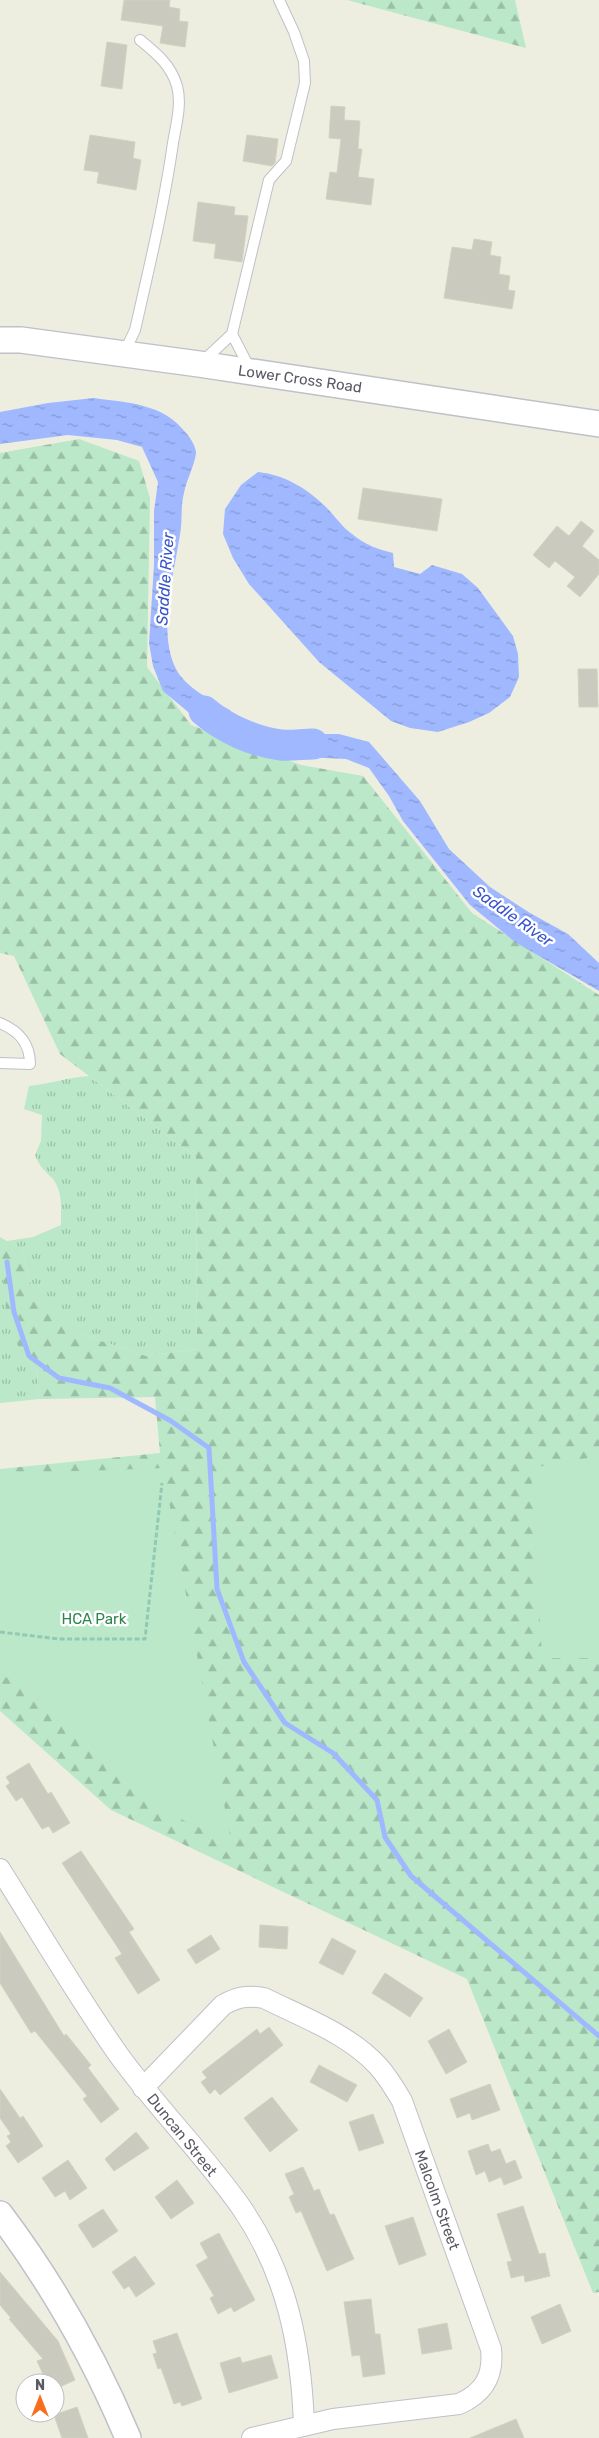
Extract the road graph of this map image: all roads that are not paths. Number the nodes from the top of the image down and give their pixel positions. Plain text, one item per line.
1 (279, 0) edge
2 (140, 40) dead end
3 (232, 334) junction
4 (0, 340) edge
5 (124, 354) junction
6 (199, 364) junction
7 (252, 372) junction
8 (599, 424) edge
9 (0, 1023) edge
10 (0, 1063) edge
11 (0, 1869) edge
12 (143, 2088) junction
13 (0, 2214) edge
14 (304, 2425) junction
15 (128, 2438) edge
16 (252, 2438) edge

1 - 3 lane
2 - 5 lane
3 - 6 lane
3 - 7 lane
4 - 5 street, Lower Cross Road
5 - 6 street, Lower Cross Road
6 - 7 street, Lower Cross Road
7 - 8 street, Lower Cross Road
9 - 10 lane
11 - 12 street, Duncan Street
12 - 14 street, Duncan Street
12 - 14 street, Malcolm Street
13 - 15 street
14 - 16 street, Malcolm Street

